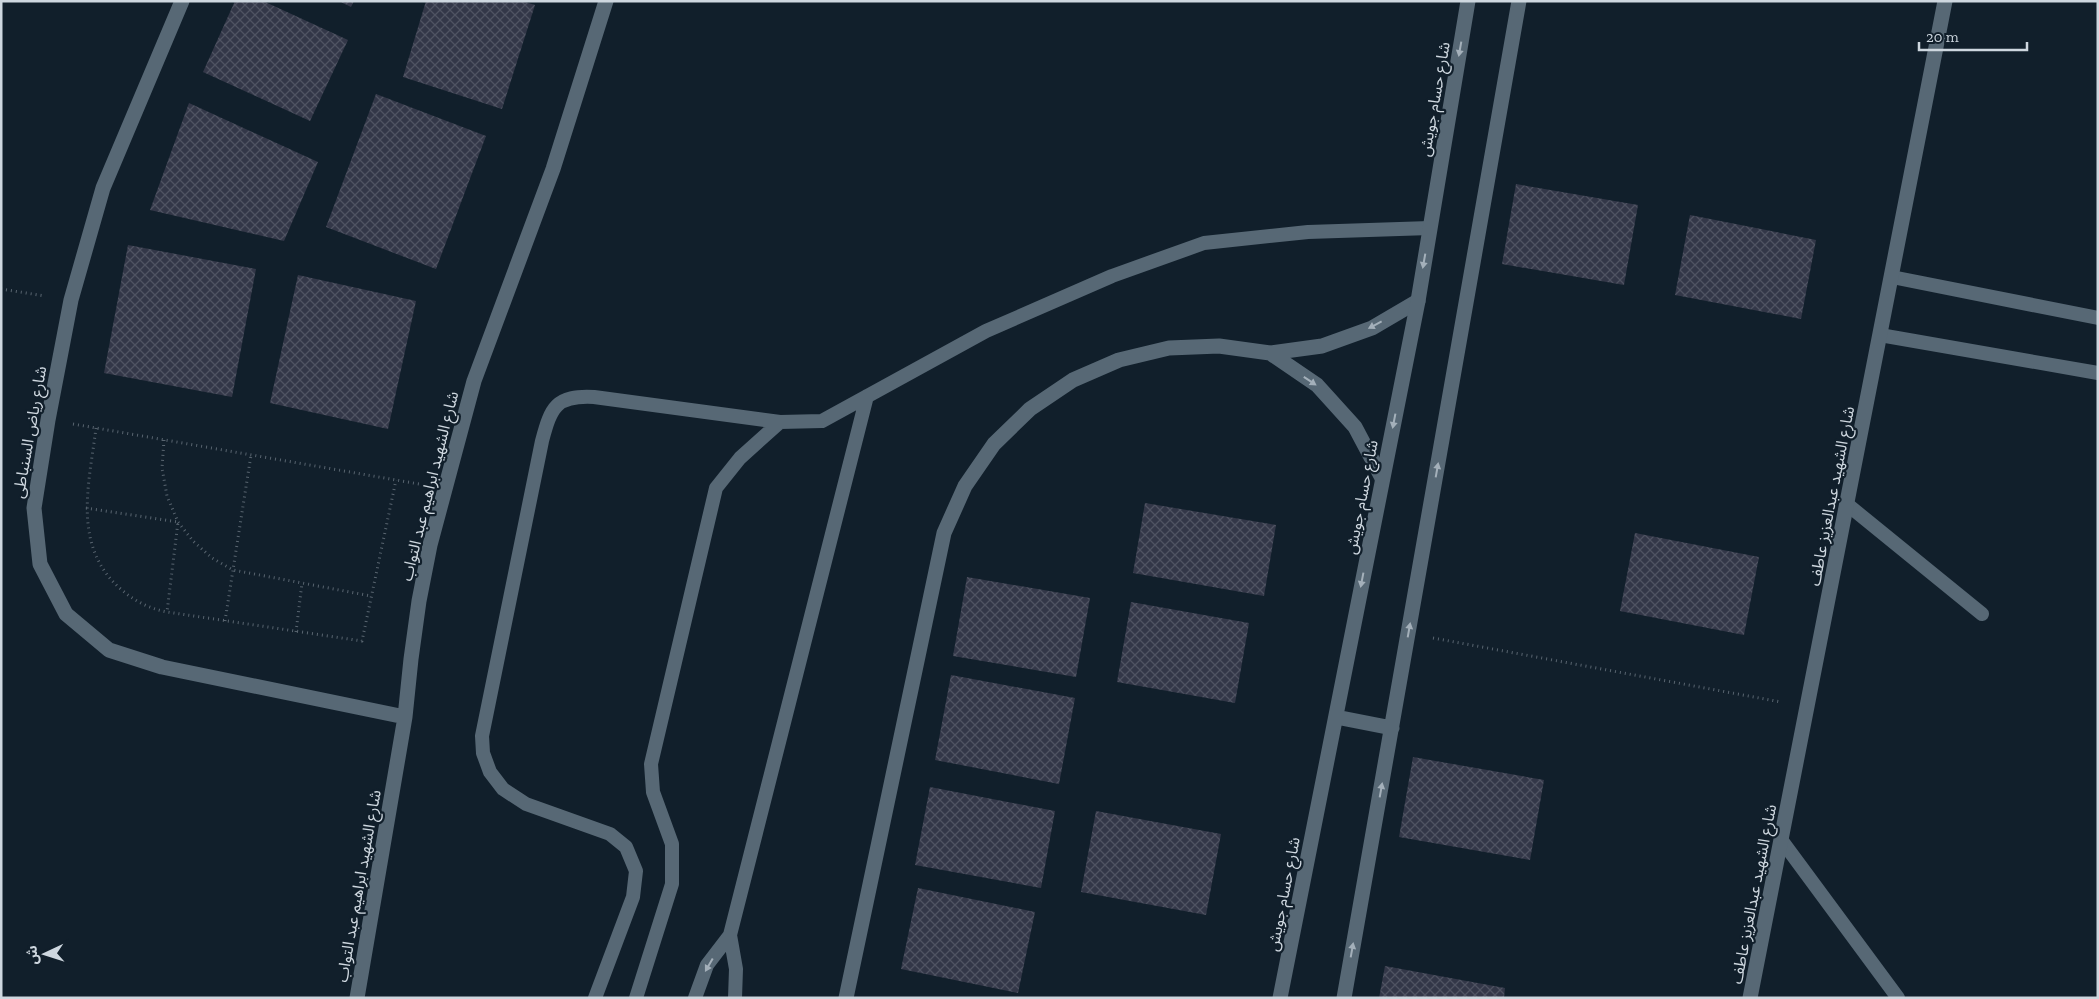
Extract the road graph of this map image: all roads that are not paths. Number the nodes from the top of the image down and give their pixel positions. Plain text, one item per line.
1 (182, 1) edge
2 (606, 1) edge
3 (1468, 1) edge
4 (1519, 1) edge
5 (1945, 1) edge
6 (1430, 228) junction
7 (1892, 277) junction
8 (1418, 301) junction
9 (2098, 318) edge
10 (1880, 335) junction
11 (1270, 353) junction
12 (2098, 373) edge
13 (867, 396) junction
14 (780, 422) junction
15 (1382, 478) junction
16 (1848, 505) junction
17 (1982, 614) dead end
18 (405, 717) junction
19 (1336, 717) junction
20 (1392, 728) junction
21 (1782, 841) junction
22 (730, 935) junction
23 (357, 998) edge
24 (596, 998) edge
25 (636, 998) edge
26 (695, 998) edge
27 (735, 998) edge
28 (846, 998) edge
29 (1280, 998) edge
30 (1344, 998) edge
31 (1750, 998) edge
32 (1898, 998) edge

1 - 18 street, شارع رياض السنباطى
2 - 18 street, شارع الشهيد ابراهيم عبد التواب
3 -> 6 street, شارع حسام جويش
20 -> 4 street
5 - 7 street, شارع الشهيد عبدالعزيز عاطف
6 -> 8 street, شارع حسام جويش
6 - 13 lane
7 - 9 lane
7 - 10 street, شارع الشهيد عبدالعزيز عاطف
8 -> 11 street
8 -> 15 street, شارع حسام جويش
10 - 12 lane
10 - 16 street, شارع الشهيد عبدالعزيز عاطف
11 -> 15 street
11 - 28 street
13 - 14 lane
13 - 22 lane
14 - 24 lane
14 - 25 lane
15 -> 19 street, شارع حسام جويش
16 - 17 lane
16 - 21 street, شارع الشهيد عبدالعزيز عاطف
18 - 23 street, شارع الشهيد ابراهيم عبد التواب
19 - 20 street
19 - 29 street, شارع حسام جويش
30 -> 20 street
21 - 31 street, شارع الشهيد عبدالعزيز عاطف
21 - 32 lane
22 -> 26 lane
22 - 27 lane

